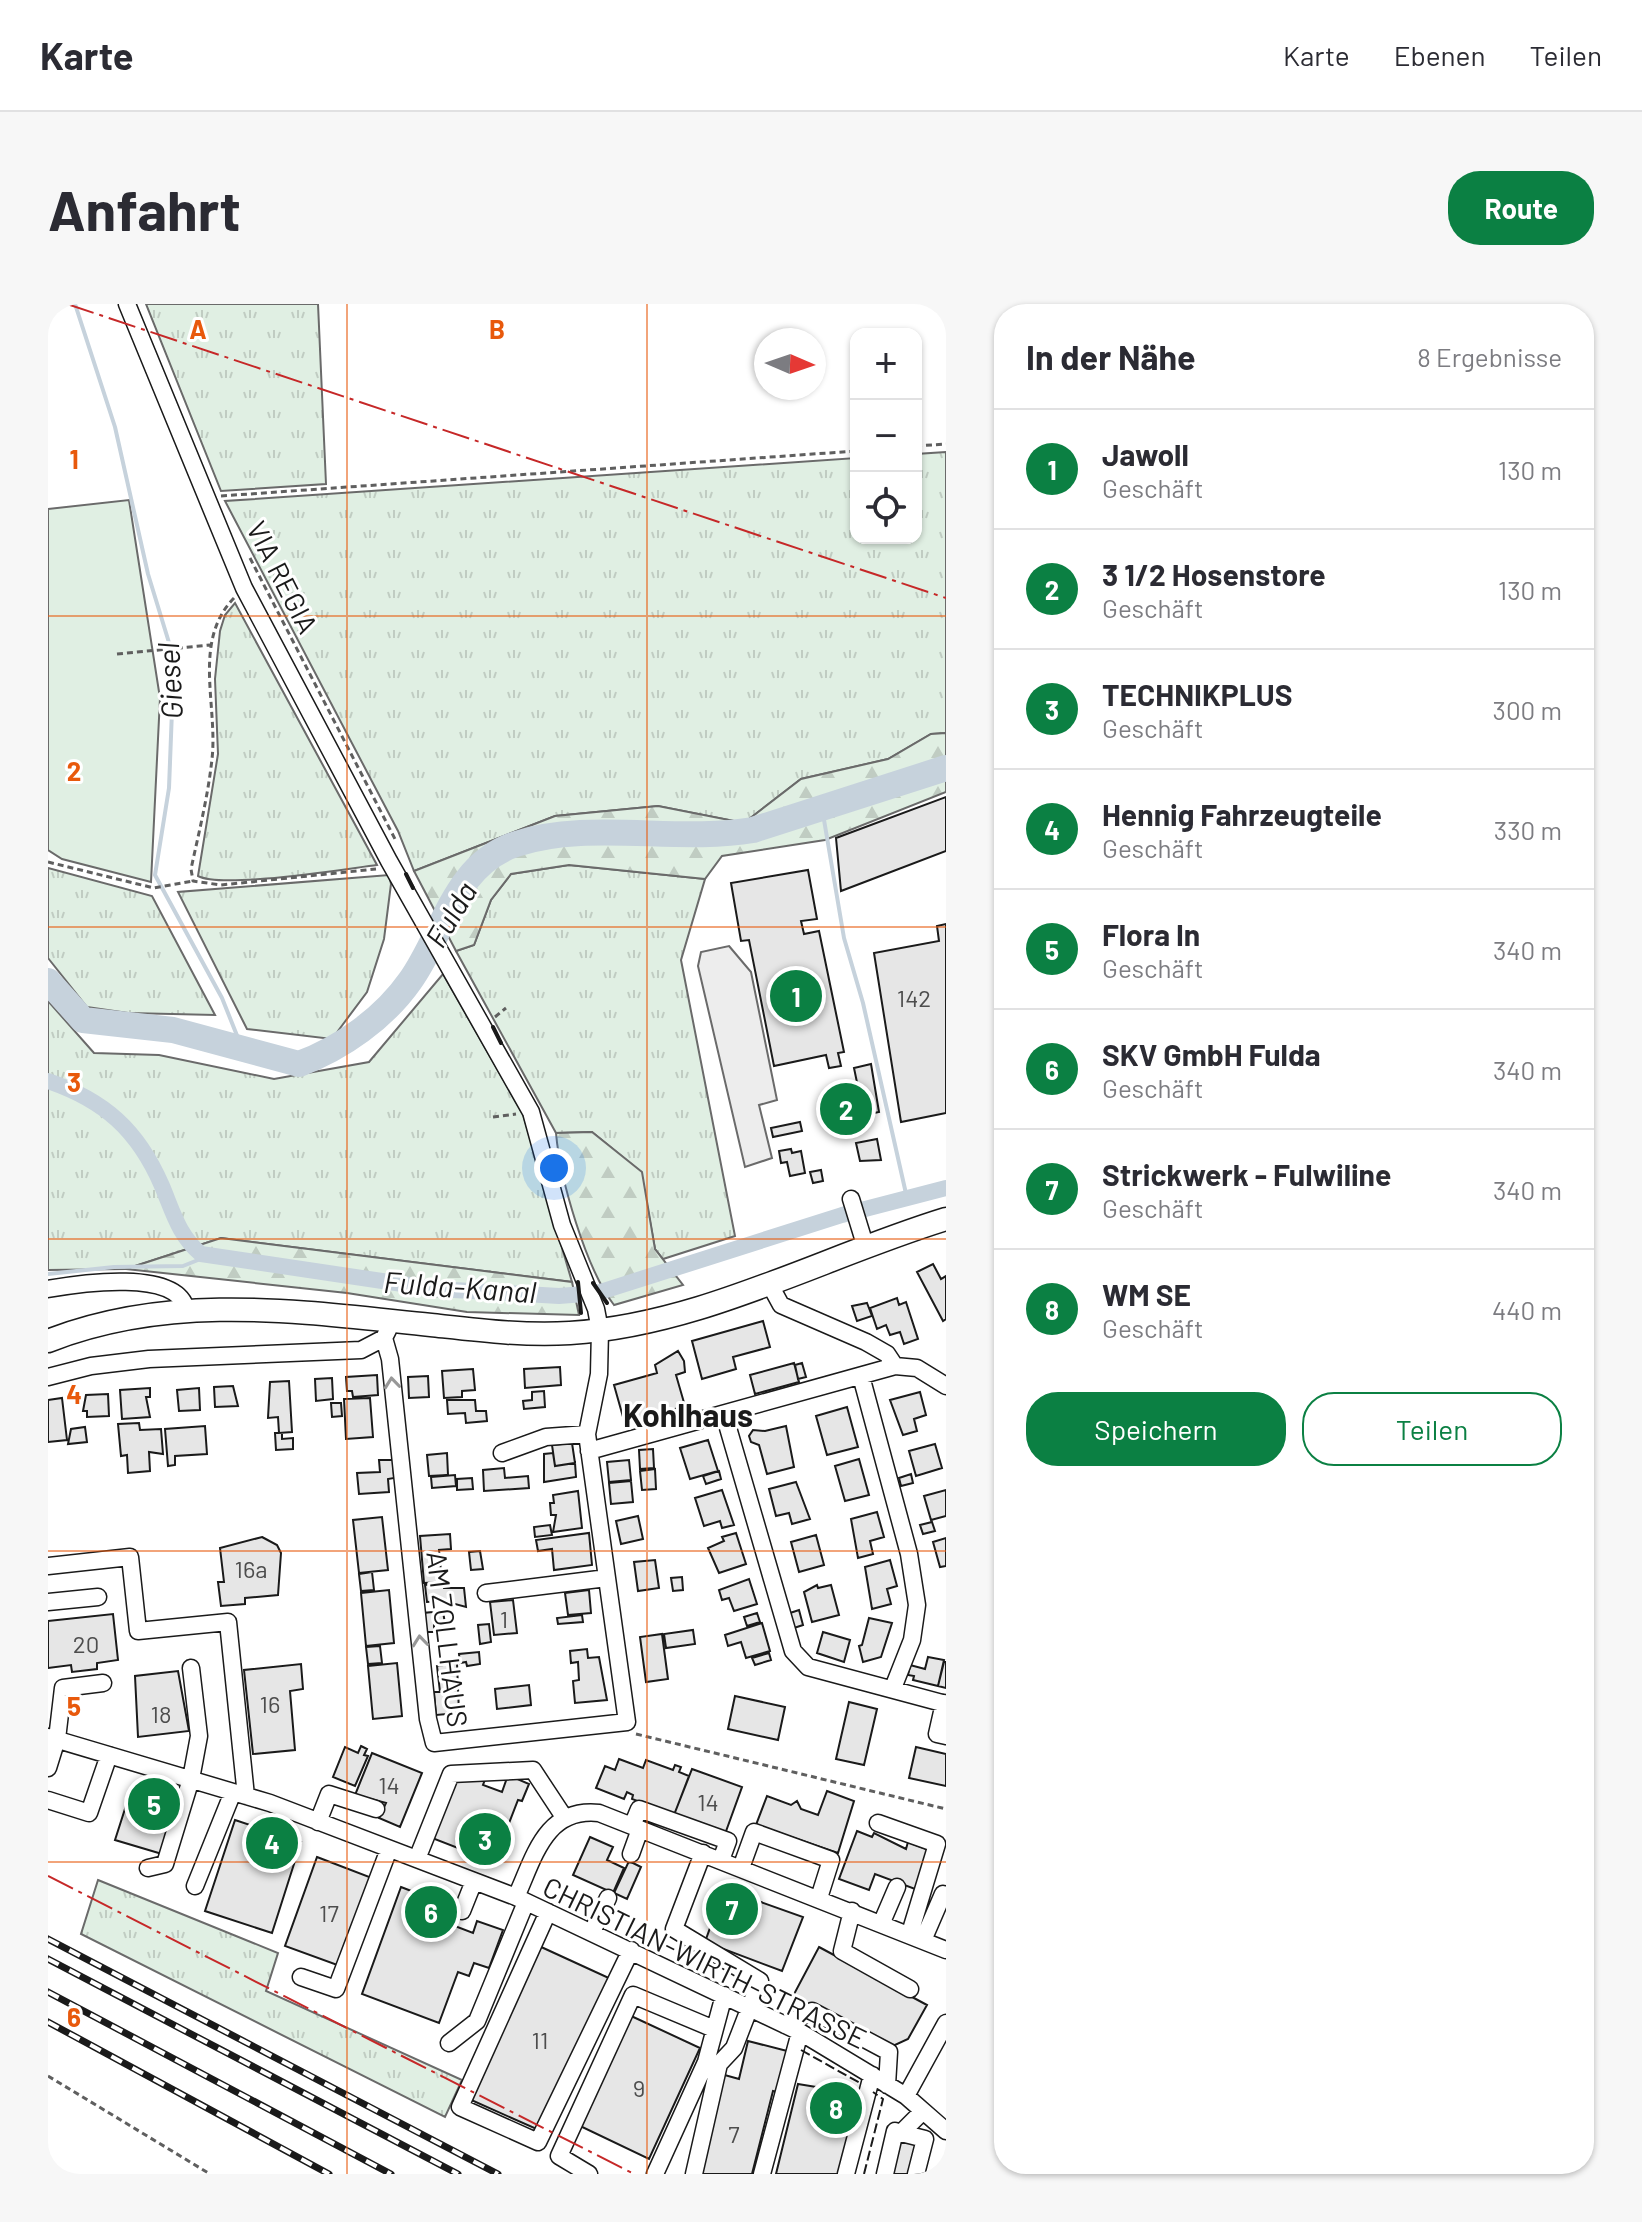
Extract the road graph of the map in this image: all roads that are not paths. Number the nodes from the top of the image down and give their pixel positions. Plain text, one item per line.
1 (127, 304) edge
2 (851, 1199) dead end
3 (946, 1219) edge
4 (866, 1248) junction
5 (769, 1283) junction
6 (48, 1289) edge
7 (186, 1309) junction
8 (598, 1319) junction
9 (387, 1330) junction
10 (48, 1341) edge
11 (895, 1366) junction
12 (861, 1376) junction
13 (48, 1377) edge
14 (946, 1386) edge
15 (724, 1414) junction
16 (588, 1443) junction
17 (502, 1453) dead end
18 (48, 1566) edge
19 (607, 1578) junction
20 (486, 1593) dead end
21 (98, 1597) dead end
22 (48, 1602) edge
23 (191, 1668) dead end
24 (103, 1683) dead end
25 (893, 1688) junction
26 (945, 1704) edge
27 (946, 1736) edge
28 (53, 1738) edge
29 (109, 1755) junction
30 (48, 1768) edge
31 (191, 1779) junction
32 (239, 1794) junction
33 (48, 1800) edge
34 (376, 1809) dead end
35 (564, 1817) junction
36 (318, 1822) junction
37 (878, 1823) dead end
38 (636, 1828) junction
39 (389, 1849) junction
40 (703, 1853) junction
41 (631, 1854) dead end
42 (417, 1859) junction
43 (721, 1860) junction
44 (148, 1868) dead end
45 (741, 1868) junction
46 (474, 1881) junction
47 (195, 1886) dead end
48 (897, 1887) dead end
49 (946, 1895) edge
50 (608, 1898) dead end
51 (819, 1898) junction
52 (521, 1899) junction
53 (462, 1911) dead end
54 (852, 1911) junction
55 (548, 1912) junction
56 (882, 1922) junction
57 (592, 1932) junction
58 (917, 1936) junction
59 (631, 1950) junction
60 (946, 1950) edge
61 (301, 1977) dead end
62 (910, 1989) dead end
63 (724, 1995) junction
64 (749, 2008) junction
65 (714, 2029) junction
66 (792, 2029) junction
67 (944, 2031) edge
68 (449, 2043) dead end
69 (872, 2075) junction
70 (887, 2085) junction
71 (906, 2096) junction
72 (923, 2111) junction
73 (946, 2131) edge
74 (901, 2133) junction
75 (589, 2174) edge
76 (655, 2174) edge
77 (694, 2174) edge
78 (762, 2174) edge
79 (846, 2174) edge
80 (885, 2174) edge
81 (916, 2174) edge

1 - 8 street
2 - 4 street
3 - 4 main road
4 - 5 main road
5 - 8 main road
5 - 11 street
6 - 7 street
7 - 9 main road
7 - 10 main road
8 - 9 main road
8 - 16 street
9 - 13 street
19 -> 9 street, AM ZOLLHAUS
11 - 12 street
11 - 14 street
12 - 15 street
12 - 25 street
15 - 16 street
15 - 25 street
16 - 17 street
16 - 19 street
18 - 32 street
19 - 20 street
21 - 22 street
23 - 31 street
24 - 28 street
25 - 26 street
26 - 27 street
28 - 29 street, CHRISTIAN-WIRTH-STRASSE
28 - 30 street
29 - 31 street, CHRISTIAN-WIRTH-STRASSE
29 - 33 street
31 - 32 street, CHRISTIAN-WIRTH-STRASSE
31 - 44 street
32 - 36 street, CHRISTIAN-WIRTH-STRASSE
32 - 47 street
34 - 36 street
35 - 38 street
35 - 42 street
35 - 52 street
36 - 39 street, CHRISTIAN-WIRTH-STRASSE
37 - 58 street
38 - 40 street
38 - 41 street
38 - 43 street
39 - 42 street, CHRISTIAN-WIRTH-STRASSE
39 - 61 street
40 - 43 street
40 - 64 street
42 - 46 street, CHRISTIAN-WIRTH-STRASSE
43 - 45 street
45 - 51 street
45 - 51 street
46 - 52 street, CHRISTIAN-WIRTH-STRASSE
46 - 53 street
48 - 56 street
49 - 58 street
50 - 57 street
51 - 54 street
52 - 55 street, CHRISTIAN-WIRTH-STRASSE
52 - 68 street
54 - 56 street
54 - 62 street
55 - 57 street, CHRISTIAN-WIRTH-STRASSE
55 - 59 street
56 - 58 street
57 - 59 street, CHRISTIAN-WIRTH-STRASSE
58 - 60 street
59 - 63 street, CHRISTIAN-WIRTH-STRASSE
63 - 64 street, CHRISTIAN-WIRTH-STRASSE
63 - 65 street
64 - 66 street, CHRISTIAN-WIRTH-STRASSE
64 - 77 street
65 - 75 street
65 - 76 street
66 - 69 street, CHRISTIAN-WIRTH-STRASSE
66 - 70 street
66 - 78 street
67 - 71 street
69 - 70 street, CHRISTIAN-WIRTH-STRASSE
69 - 79 street
70 - 71 street, CHRISTIAN-WIRTH-STRASSE
71 - 72 street, CHRISTIAN-WIRTH-STRASSE
72 - 73 street, CHRISTIAN-WIRTH-STRASSE
72 - 74 street
74 - 80 street
74 - 81 street

